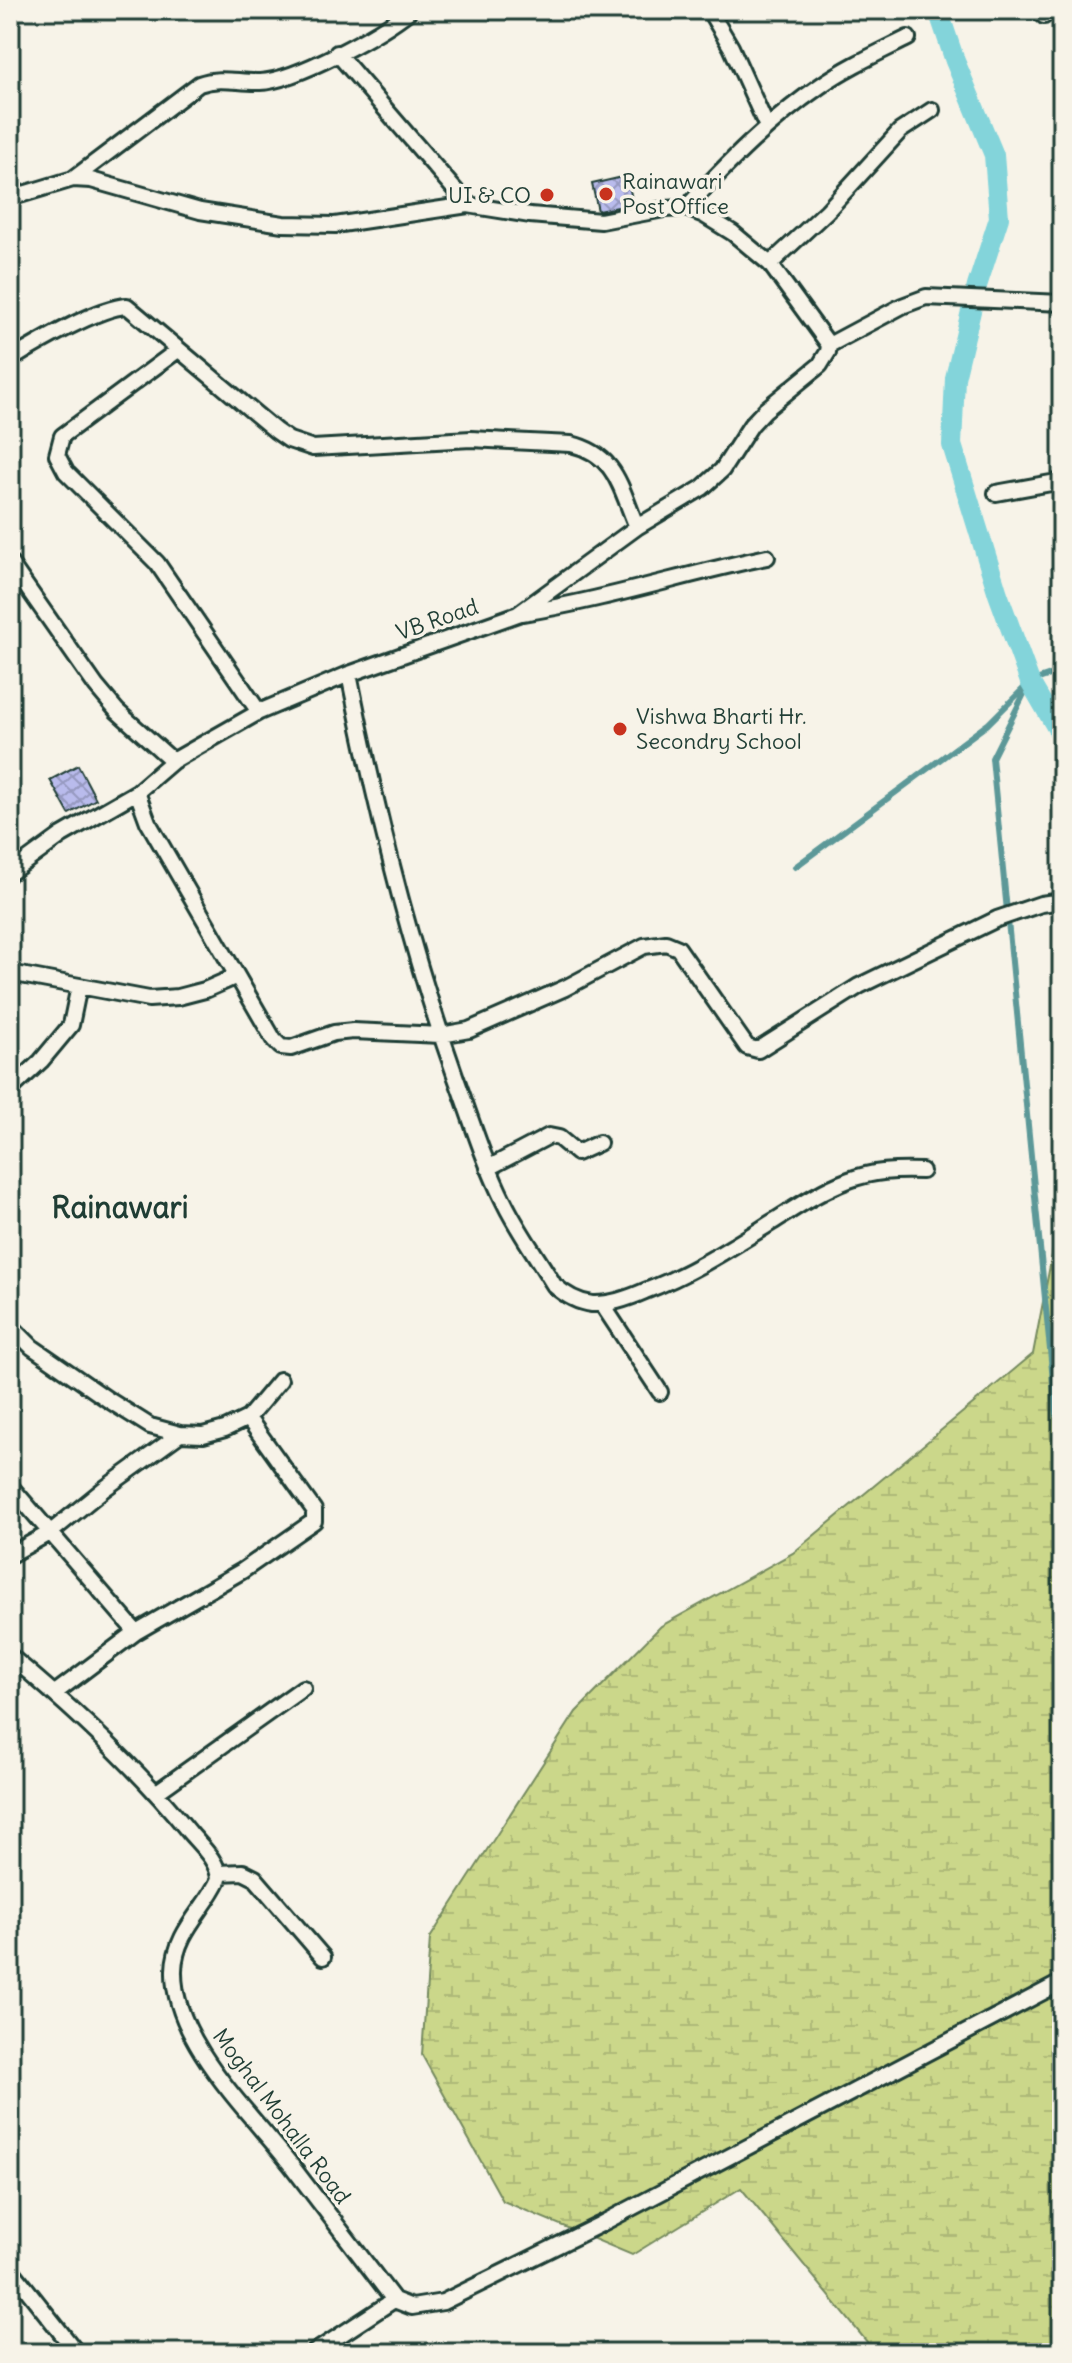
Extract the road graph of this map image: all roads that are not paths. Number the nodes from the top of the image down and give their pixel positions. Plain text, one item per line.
1 (410, 10) edge
2 (709, 10) edge
3 (908, 38) dead end
4 (337, 53) junction
5 (932, 110) dead end
6 (767, 127) junction
7 (73, 179) junction
8 (10, 198) edge
9 (468, 205) junction
10 (686, 208) junction
11 (770, 264) junction
12 (1062, 303) edge
13 (829, 345) junction
14 (178, 350) junction
15 (10, 360) edge
16 (1062, 481) edge
17 (996, 493) dead end
18 (637, 527) junction
19 (767, 557) dead end
20 (10, 563) edge
21 (518, 614) junction
22 (349, 674) junction
23 (259, 712) junction
24 (173, 761) junction
25 (137, 792) junction
26 (10, 873) edge
27 (1062, 901) edge
28 (10, 973) edge
29 (237, 976) junction
30 (79, 986) junction
31 (441, 1035) junction
32 (10, 1090) edge
33 (599, 1143) dead end
34 (488, 1168) junction
35 (922, 1171) dead end
36 (602, 1304) junction
37 (10, 1325) edge
38 (280, 1380) dead end
39 (660, 1392) dead end
40 (248, 1418) junction
41 (180, 1434) junction
42 (12, 1488) edge
43 (51, 1532) junction
44 (10, 1555) edge
45 (136, 1632) junction
46 (10, 1656) edge
47 (303, 1688) dead end
48 (55, 1693) junction
49 (157, 1792) junction
50 (219, 1873) junction
51 (323, 1957) dead end
52 (1062, 1982) edge
53 (10, 2268) edge
54 (394, 2300) junction
55 (77, 2353) edge
56 (313, 2353) edge

1 - 4 street
2 - 6 street
3 - 6 street
4 - 7 street
4 - 9 street
5 - 11 street
6 - 10 street
7 - 8 street
7 - 9 street
9 - 10 street
10 - 11 street
11 - 13 street
12 - 13 street
13 - 18 street, VB Road
14 - 15 street
14 - 18 street
14 - 23 street
16 - 17 street
18 - 21 street, VB Road
19 - 21 street
20 - 24 street
21 - 22 street, VB Road
22 - 23 street, VB Road
22 - 31 street
23 - 24 street, VB Road
24 - 25 street, VB Road
25 - 26 street, VB Road
25 - 29 street
27 - 31 street
28 - 30 street
29 - 30 street
29 - 31 street
30 - 32 street
31 - 34 street
33 - 34 street
34 - 36 street
35 - 36 street
36 - 39 street
37 - 41 street
38 - 40 street
40 - 41 street
40 - 45 street
41 - 43 street
42 - 43 street
43 - 44 street
43 - 45 street
45 - 48 street
46 - 48 street
47 - 49 street
48 - 49 street
49 - 50 street
50 - 51 street
50 - 54 street, Moghal Mohalla Road
52 - 54 street
53 - 55 street
54 - 56 street

